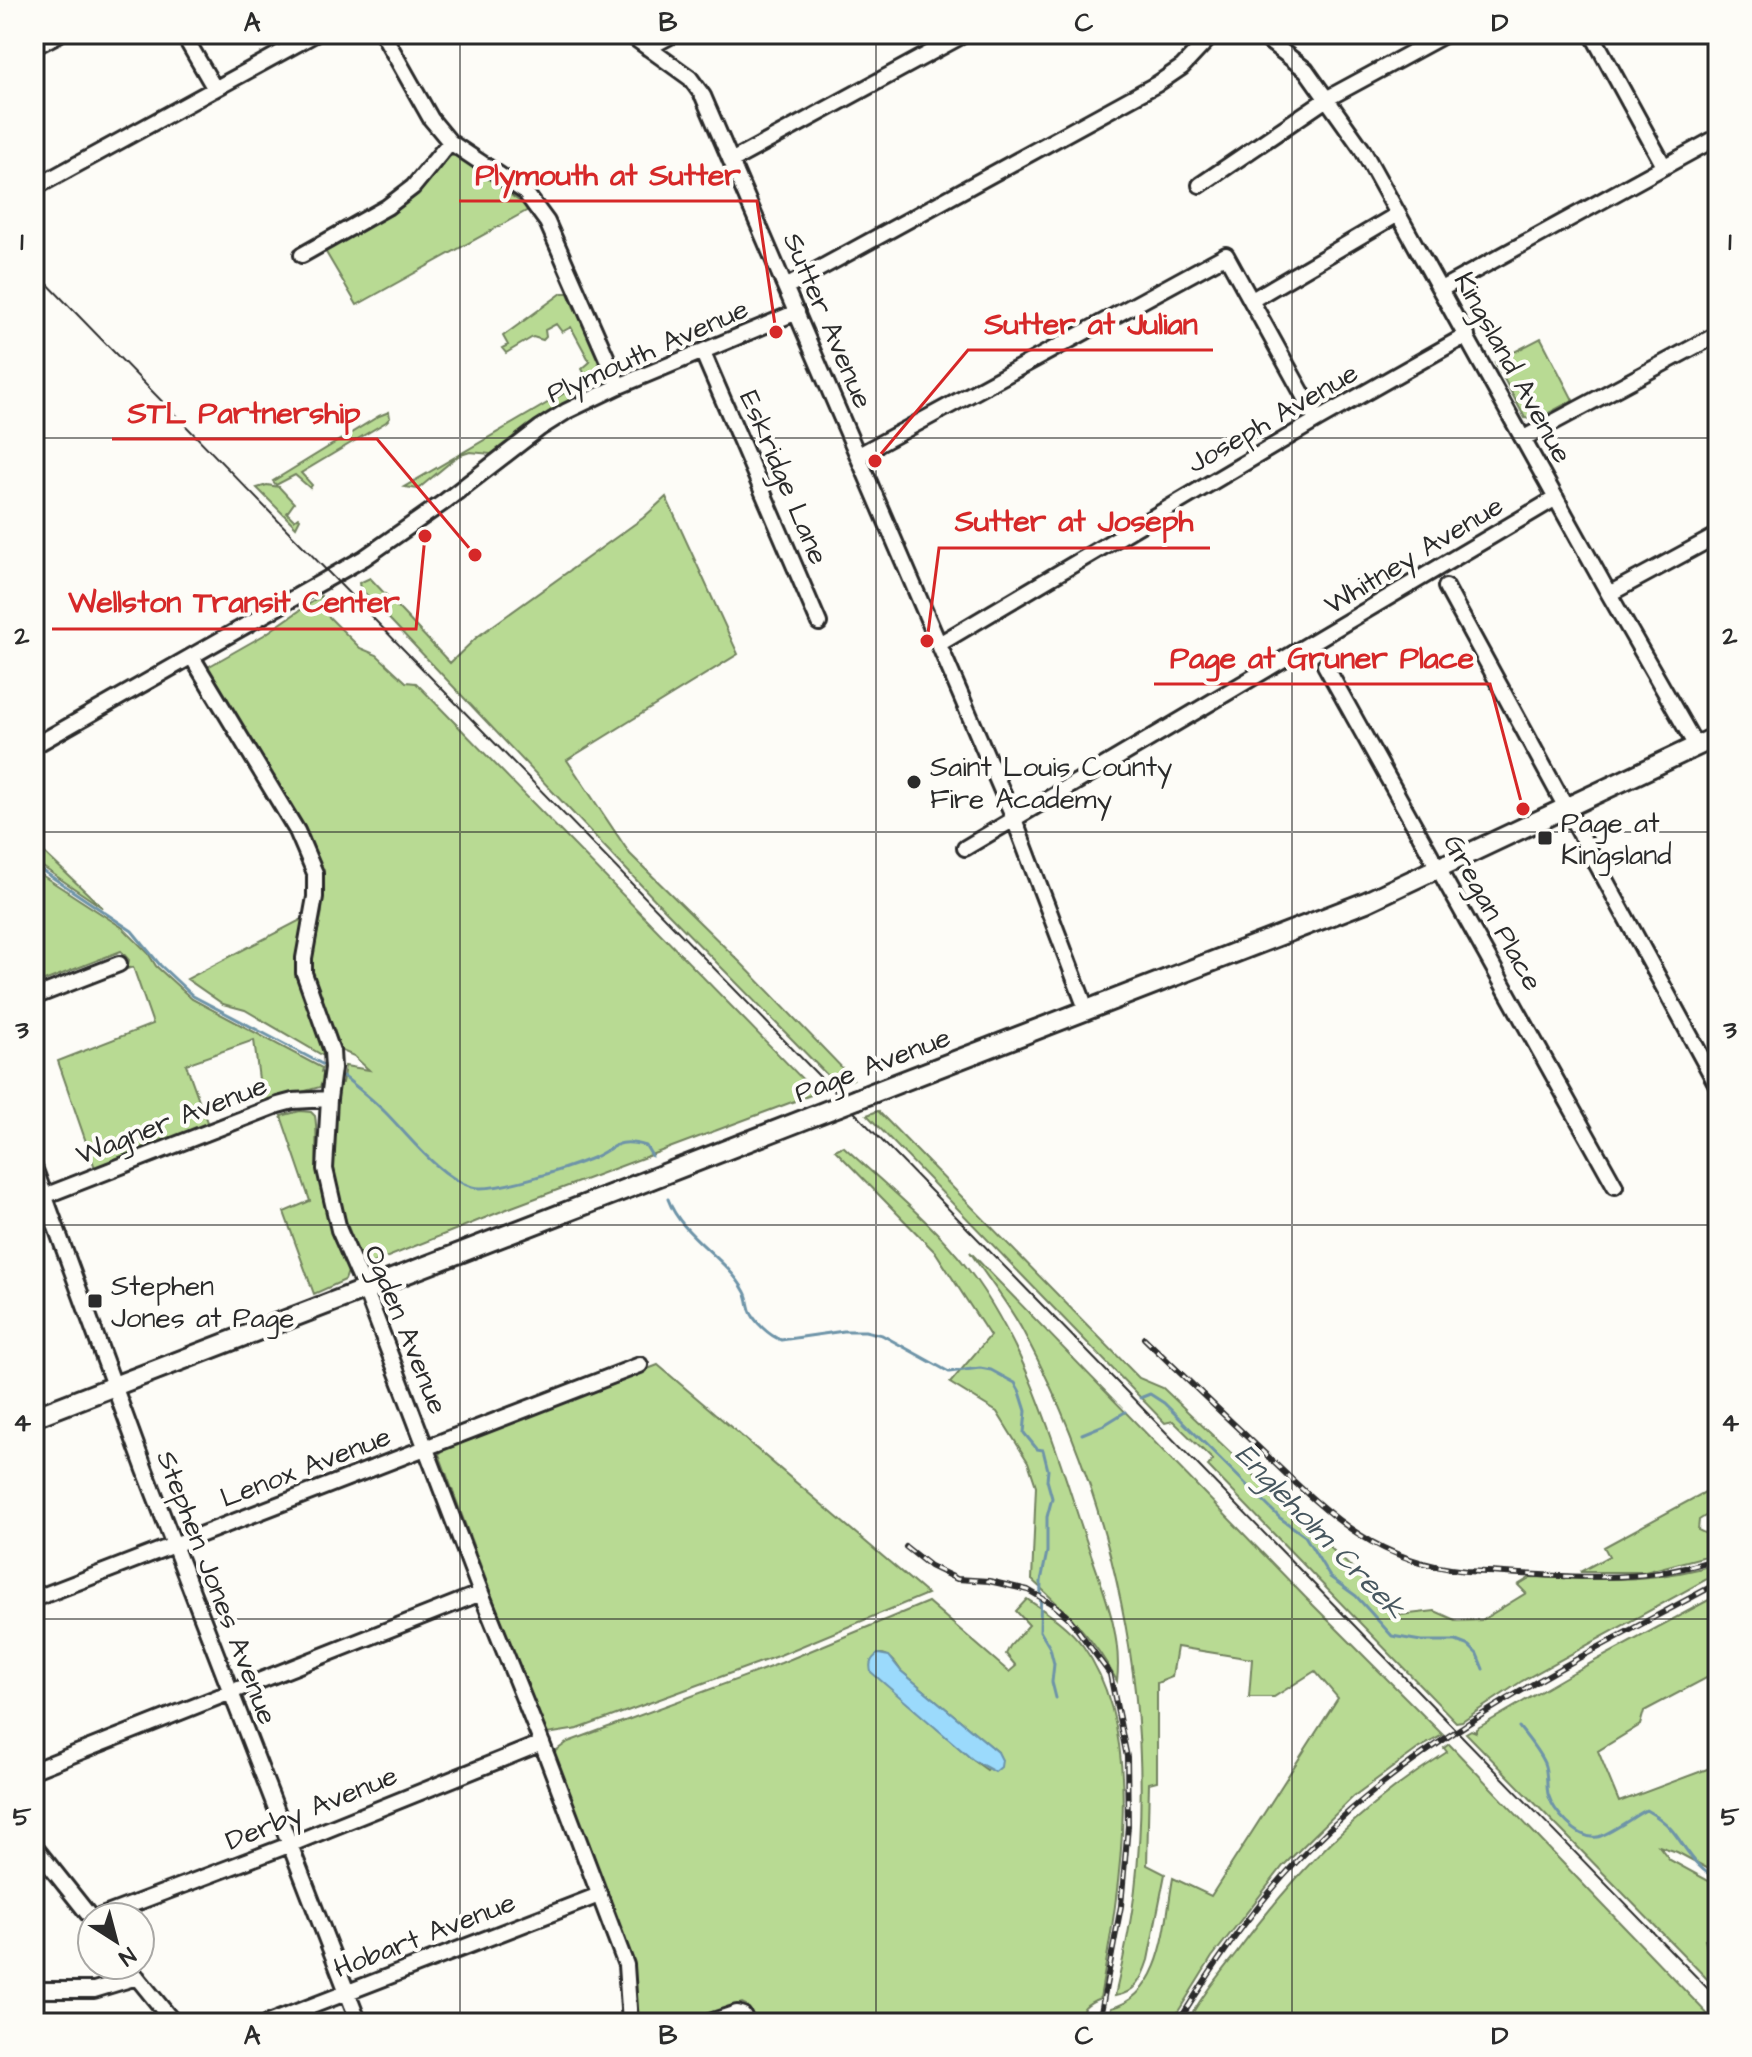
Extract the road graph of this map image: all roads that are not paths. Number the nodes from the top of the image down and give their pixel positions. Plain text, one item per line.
1 (59, 34) edge
2 (183, 34) edge
3 (315, 34) edge
4 (383, 34) edge
5 (629, 34) edge
6 (674, 34) edge
7 (965, 34) edge
8 (1213, 34) edge
9 (1260, 34) edge
10 (1446, 34) edge
11 (1592, 34) edge
12 (34, 47) edge
13 (648, 48) junction
14 (215, 89) junction
15 (1328, 98) junction
16 (1718, 137) edge
17 (450, 142) junction
18 (733, 160) junction
19 (1664, 166) junction
20 (1200, 185) dead end
21 (34, 188) edge
22 (1398, 214) junction
23 (302, 255) dead end
24 (786, 287) junction
25 (1441, 289) junction
26 (1252, 300) junction
27 (797, 312) junction
28 (1718, 334) edge
29 (1467, 335) junction
30 (703, 353) junction
31 (619, 386) junction
32 (1317, 420) junction
33 (1524, 438) junction
34 (859, 455) junction
35 (1556, 498) junction
36 (1718, 535) edge
37 (1446, 587) dead end
38 (1609, 594) junction
39 (819, 623) dead end
40 (939, 644) junction
41 (192, 657) junction
42 (1325, 665) dead end
43 (1718, 736) edge
44 (34, 746) edge
45 (1696, 746) junction
46 (1567, 808) junction
47 (1014, 819) junction
48 (965, 848) dead end
49 (1440, 869) junction
50 (119, 964) dead end
51 (34, 997) edge
52 (1087, 1011) junction
53 (1718, 1087) edge
54 (329, 1099) junction
55 (34, 1167) edge
56 (1615, 1186) dead end
57 (39, 1198) edge
58 (365, 1289) junction
59 (640, 1365) dead end
60 (114, 1386) junction
61 (34, 1417) edge
62 (425, 1447) junction
63 (174, 1545) junction
64 (481, 1593) junction
65 (34, 1599) edge
66 (230, 1694) junction
67 (542, 1743) junction
68 (34, 1770) edge
69 (289, 1845) junction
70 (34, 1846) edge
71 (599, 1895) junction
72 (78, 1901) edge
73 (141, 1901) edge
74 (124, 1981) edge
75 (140, 1981) edge
76 (34, 1990) edge
77 (347, 1991) junction
78 (745, 2019) edge
79 (174, 2023) edge
80 (268, 2023) edge
81 (359, 2023) edge
82 (630, 2023) edge
83 (707, 2023) edge

1 - 12 street
2 - 14 street
3 - 14 street
4 - 17 street
5 - 13 street, Sutter Avenue
6 - 13 street
7 - 18 street
8 - 24 street
9 - 15 street, Kingsland Avenue
10 - 15 street
11 - 19 street
13 - 18 street, Sutter Avenue
14 - 21 street
15 - 20 street
15 - 22 street, Kingsland Avenue
16 - 19 street
17 - 23 street
17 - 31 street
18 - 24 street, Sutter Avenue
19 - 25 street
22 - 25 street, Kingsland Avenue
22 - 26 street
24 - 27 street, Sutter Avenue
25 - 29 street, Kingsland Avenue
26 - 32 street
26 - 34 street
27 - 30 street, Plymouth Avenue
27 - 34 street, Sutter Avenue
28 - 33 street
29 - 32 street, Joseph Avenue
29 - 33 street, Kingsland Avenue
30 - 31 street, Plymouth Avenue
30 - 39 street, Eskridge Lane
31 - 41 street, Plymouth Avenue
32 - 40 street, Joseph Avenue
33 - 35 street, Kingsland Avenue
34 - 40 street, Sutter Avenue
35 - 38 street, Kingsland Avenue
35 - 47 street, Whitney Avenue
36 - 38 street
37 - 46 street
38 - 45 street, Kingsland Avenue
40 - 47 street, Sutter Avenue
41 - 44 street, Plymouth Avenue
41 - 54 street, Ogden Avenue
42 - 49 street, Gregan Place
43 - 45 main road, Page Avenue
45 - 46 main road, Page Avenue
46 - 49 main road, Page Avenue
46 - 53 street
47 - 48 street, Whitney Avenue
47 - 52 street, Sutter Avenue
49 - 52 main road, Page Avenue
49 - 56 street, Gregan Place
50 - 51 street
52 - 58 main road, Page Avenue, bridge
54 - 57 street, Wagner Avenue
54 - 58 street, Ogden Avenue
55 - 57 street, Stephen Jones Avenue
57 - 60 street, Stephen Jones Avenue
58 - 60 main road, Page Avenue
58 - 62 street, Ogden Avenue
59 - 62 street, Lenox Avenue
60 - 61 main road, Page Avenue
60 - 63 street, Stephen Jones Avenue
62 - 63 street, Lenox Avenue
62 - 64 street, Ogden Avenue
63 - 65 street, Lenox Avenue
63 - 66 street, Stephen Jones Avenue
64 - 66 street
64 - 67 street, Ogden Avenue
66 - 68 street
66 - 69 street, Stephen Jones Avenue
67 - 69 street, Derby Avenue
67 - 71 street, Ogden Avenue
69 - 73 street, Derby Avenue
69 - 77 street, Stephen Jones Avenue
70 - 72 street
71 - 77 street, Hobart Avenue
71 - 82 street, Ogden Avenue
74 - 76 street
75 - 79 street
77 - 80 street, Hobart Avenue
77 - 81 street, Stephen Jones Avenue
78 - 83 street

